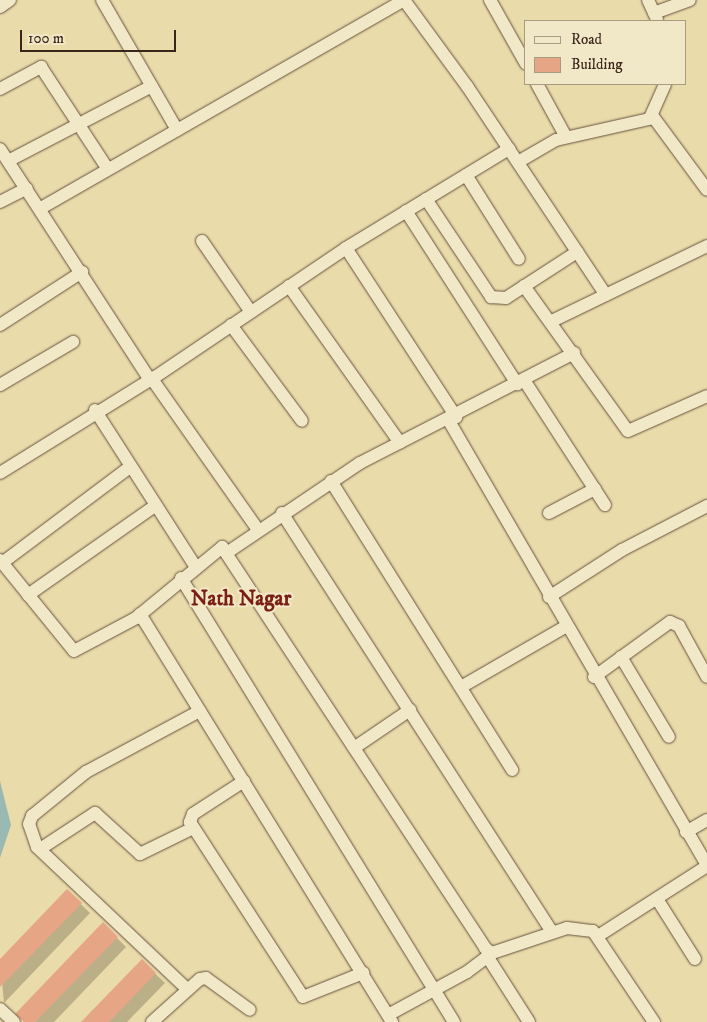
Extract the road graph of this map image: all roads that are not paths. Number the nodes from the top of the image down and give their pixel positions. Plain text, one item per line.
1 (10, 0) edge
2 (102, 0) edge
3 (404, 0) edge
4 (490, 0) edge
5 (648, 0) edge
6 (690, 0) edge
7 (0, 7) edge
8 (656, 17) edge
9 (524, 60) edge
10 (538, 85) edge
11 (665, 85) edge
12 (152, 86) junction
13 (0, 89) edge
14 (650, 118) junction
15 (79, 123) junction
16 (177, 130) junction
17 (566, 136) junction
18 (509, 149) junction
19 (4, 158) edge
20 (518, 162) junction
21 (107, 168) junction
22 (466, 175) junction
23 (27, 188) junction
24 (707, 190) edge
25 (426, 199) junction
26 (0, 202) edge
27 (41, 208) junction
28 (406, 211) junction
29 (202, 241) dead end
30 (707, 246) edge
31 (346, 248) junction
32 (578, 252) junction
33 (519, 258) dead end
34 (82, 272) junction
35 (289, 286) junction
36 (524, 286) junction
37 (606, 295) junction
38 (251, 312) junction
39 (552, 322) junction
40 (0, 324) edge
41 (232, 325) junction
42 (73, 342) dead end
43 (574, 353) junction
44 (151, 379) junction
45 (521, 382) junction
46 (0, 385) edge
47 (707, 396) edge
48 (96, 410) junction
49 (453, 419) junction
50 (302, 421) dead end
51 (400, 443) junction
52 (131, 466) junction
53 (2, 468) edge
54 (331, 481) junction
55 (595, 489) junction
56 (156, 505) junction
57 (605, 505) dead end
58 (707, 506) edge
59 (282, 513) junction
60 (549, 513) dead end
61 (258, 530) junction
62 (228, 552) junction
63 (1, 562) edge
64 (195, 566) junction
65 (181, 578) junction
66 (28, 595) junction
67 (549, 597) junction
68 (140, 614) junction
69 (565, 627) junction
70 (621, 657) junction
71 (594, 677) junction
72 (707, 677) edge
73 (461, 687) junction
74 (410, 710) junction
75 (200, 711) junction
76 (669, 737) dead end
77 (354, 748) junction
78 (512, 770) dead end
79 (244, 781) junction
80 (707, 820) edge
81 (193, 828) junction
82 (686, 832) junction
83 (40, 849) junction
84 (707, 866) edge
85 (657, 899) junction
86 (551, 931) junction
87 (598, 936) junction
88 (490, 954) junction
89 (695, 959) dead end
90 (363, 973) junction
91 (186, 988) junction
92 (432, 991) junction
93 (0, 1009) edge
94 (250, 1010) dead end
95 (390, 1019) edge
96 (14, 1022) edge
97 (152, 1022) edge
98 (454, 1022) edge
99 (529, 1022) edge
100 (654, 1022) edge

1 - 7 street
2 - 12 street
3 - 16 street
3 - 18 street
4 - 9 street
5 - 8 street
6 - 8 street
10 - 17 street
11 - 14 street
12 - 15 street
12 - 16 street
13 - 15 street
14 - 17 street
14 - 24 street
15 - 19 street
15 - 21 street
16 - 21 street
17 - 20 street
18 - 20 street
18 - 22 street
19 - 23 street
20 - 32 street
21 - 27 street
22 - 25 street
22 - 33 street
23 - 26 street
23 - 27 street
25 - 28 street
25 - 36 street
27 - 34 street
28 - 31 street
28 - 45 street
29 - 38 street
30 - 37 street
31 - 35 street
31 - 49 street
32 - 36 street
32 - 37 street
34 - 40 street
34 - 44 street
35 - 38 street
35 - 51 street
36 - 39 street
37 - 39 street
38 - 41 street
39 - 43 street
41 - 44 street
41 - 50 street
42 - 46 street
43 - 45 street
43 - 47 street
44 - 48 street
44 - 61 street
45 - 49 street
45 - 55 street
48 - 52 street
48 - 53 street
49 - 51 street
49 - 67 street
51 - 54 street
52 - 56 street
52 - 63 street
54 - 59 street
54 - 73 street
55 - 57 street
55 - 60 street
56 - 64 street
56 - 66 street
58 - 67 street
59 - 61 street
59 - 74 street
61 - 62 street
62 - 64 street
62 - 77 street
63 - 66 street
64 - 65 street
65 - 68 street
65 - 92 street
66 - 68 street
67 - 69 street
68 - 75 street
69 - 71 street
69 - 73 street
70 - 71 street
70 - 72 street
70 - 76 street
71 - 82 street
73 - 78 street
74 - 77 street
74 - 86 street
75 - 79 street
75 - 83 street
77 - 88 street
79 - 81 street
79 - 90 street
80 - 82 street
81 - 83 street
81 - 90 street
82 - 84 street
83 - 91 street
84 - 85 street
85 - 87 street
85 - 89 street
86 - 87 street
86 - 88 street
87 - 100 street
88 - 92 street
88 - 99 street
90 - 95 street
91 - 94 street
91 - 97 street
92 - 95 street
92 - 98 street
93 - 96 street

